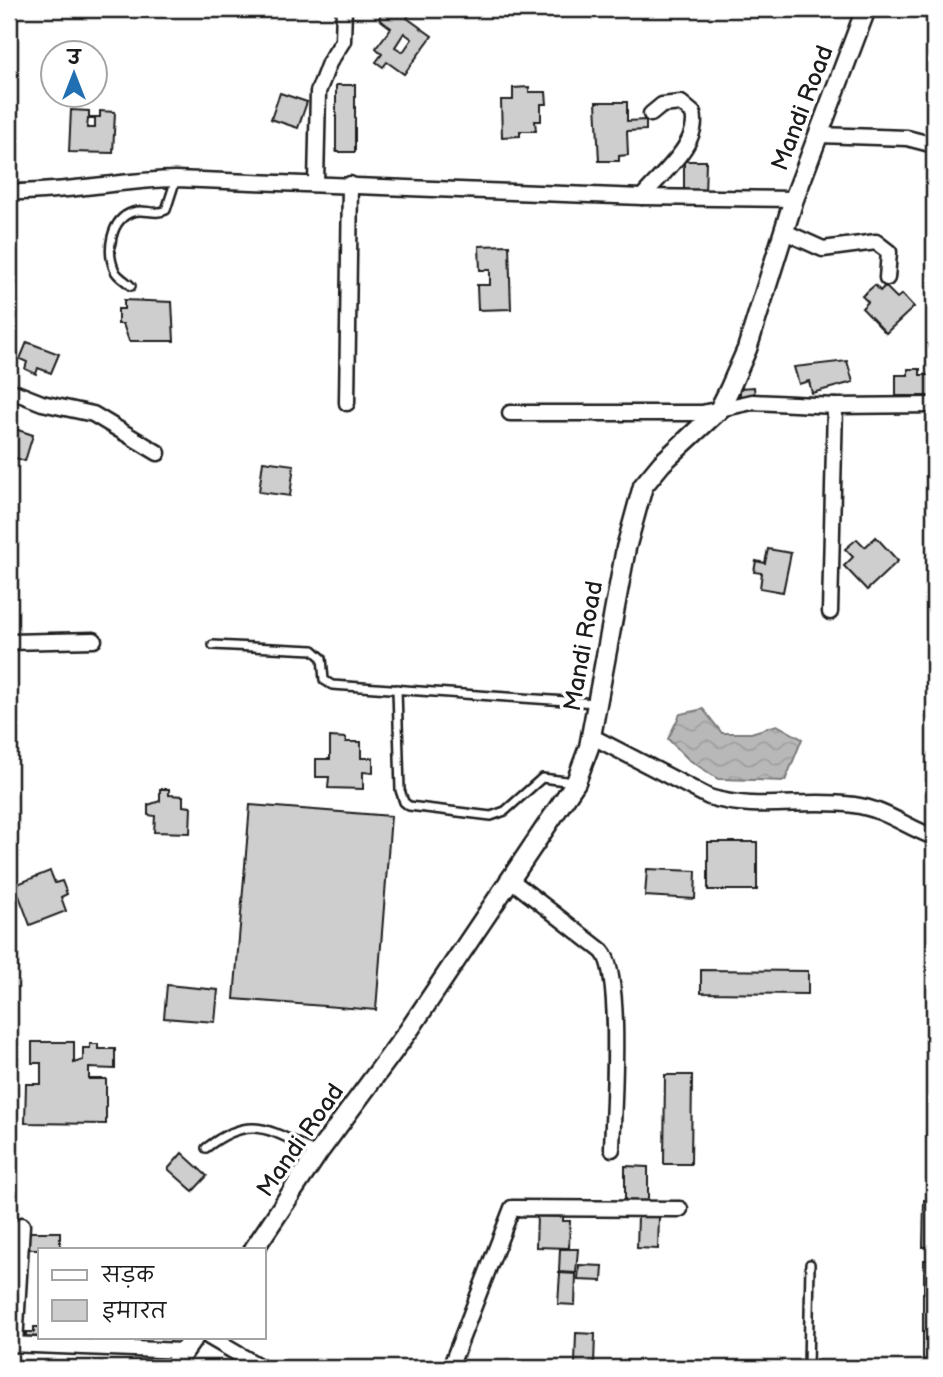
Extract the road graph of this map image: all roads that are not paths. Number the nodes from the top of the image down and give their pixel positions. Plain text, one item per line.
1 (344, 9) edge
2 (866, 9) edge
3 (651, 114) dead end
4 (819, 135) junction
5 (934, 145) edge
6 (176, 178) junction
7 (316, 183) junction
8 (350, 184) junction
9 (9, 192) edge
10 (642, 197) junction
11 (794, 199) junction
12 (785, 232) junction
13 (887, 278) dead end
14 (131, 286) dead end
15 (9, 390) edge
16 (347, 403) dead end
17 (934, 405) edge
18 (835, 406) junction
19 (719, 410) junction
20 (510, 413) dead end
21 (158, 453) dead end
22 (830, 612) dead end
23 (94, 640) dead end
24 (9, 642) edge
25 (213, 645) dead end
26 (397, 689) junction
27 (597, 704) junction
28 (591, 736) junction
29 (576, 782) junction
30 (934, 837) edge
31 (511, 880) junction
32 (206, 1149) dead end
33 (612, 1149) dead end
34 (318, 1153) junction
35 (680, 1209) dead end
36 (22, 1225) dead end
37 (255, 1248) edge
38 (810, 1264) dead end
39 (211, 1338) edge
40 (12, 1344) edge
41 (189, 1344) edge
42 (172, 1368) edge
43 (262, 1368) edge
44 (450, 1368) edge
45 (808, 1368) edge

1 - 7 street
2 - 4 street, Mandi Road
3 - 10 street
4 - 5 street
4 - 11 street, Mandi Road
6 - 7 street
6 - 9 street
6 - 14 lane
7 - 8 street
8 - 10 street
8 - 16 street
10 - 11 street
11 - 12 street, Mandi Road
12 - 13 street
12 - 19 street, Mandi Road
15 - 21 street
17 - 18 street
18 - 19 street
18 - 22 street
19 - 20 street
19 - 27 street, Mandi Road
23 - 24 street
25 - 26 lane
26 - 27 lane
26 - 29 lane
27 - 28 street, Mandi Road
28 - 29 street, Mandi Road
28 - 30 street
29 - 31 street, Mandi Road
31 - 33 street
31 - 34 street, Mandi Road
32 - 34 lane
34 - 37 street, Mandi Road
35 - 44 street
36 - 40 street
38 - 45 lane
39 - 43 street
40 - 41 street
41 - 42 street

